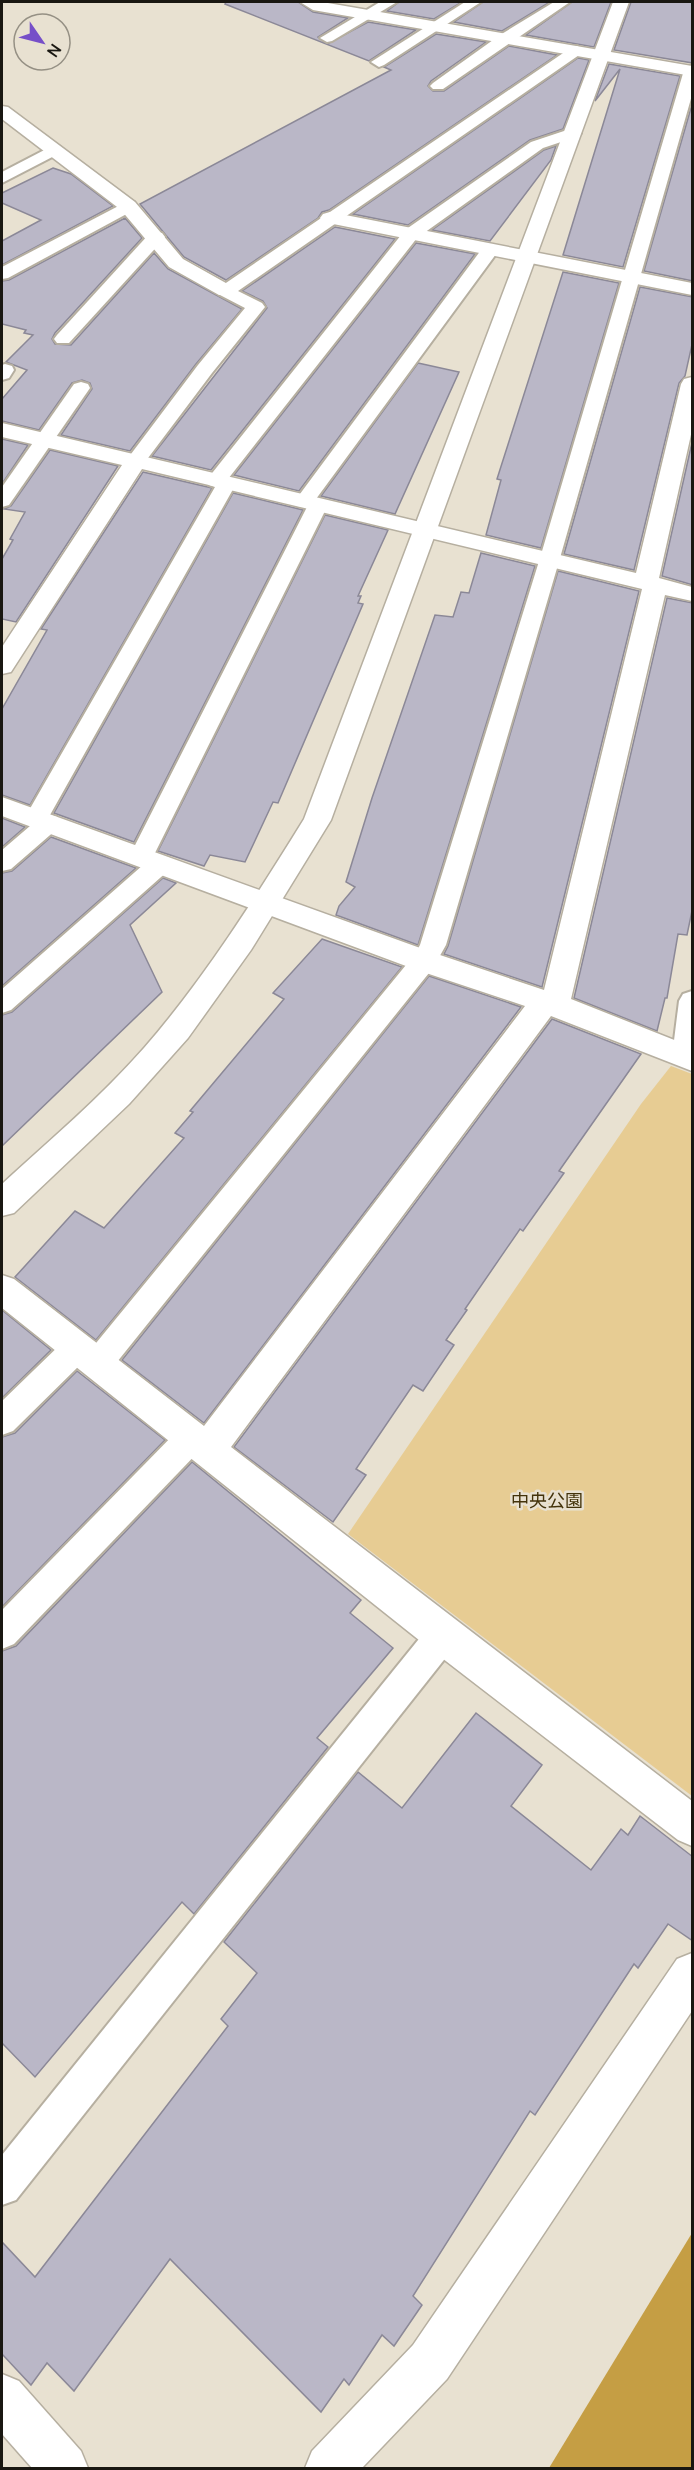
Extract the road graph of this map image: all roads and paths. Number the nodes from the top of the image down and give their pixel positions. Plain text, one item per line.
1 (308, 2) edge
2 (390, 2) edge
3 (474, 2) edge
4 (563, 2) edge
5 (621, 2) edge
6 (368, 15) junction
7 (436, 26) junction
8 (327, 38) dead end
9 (505, 38) junction
10 (577, 50) junction
11 (603, 55) junction
12 (379, 62) dead end
13 (692, 71) edge
14 (438, 86) dead end
15 (2, 111) edge
16 (573, 133) junction
17 (54, 150) junction
18 (2, 178) edge
19 (128, 206) junction
20 (330, 218) junction
21 (411, 234) junction
22 (156, 237) junction
23 (490, 250) junction
24 (526, 257) junction
25 (2, 274) edge
26 (633, 278) junction
27 (693, 290) edge
28 (226, 291) junction
29 (63, 339) dead end
30 (693, 384) edge
31 (81, 388) dead end
32 (2, 430) edge
33 (44, 440) junction
34 (135, 462) junction
35 (221, 483) junction
36 (2, 501) edge
37 (311, 503) junction
38 (425, 530) junction
39 (550, 558) junction
40 (650, 583) junction
41 (693, 594) edge
42 (2, 666) edge
43 (2, 806) edge
44 (43, 821) junction
45 (150, 861) junction
46 (2, 863) edge
47 (266, 904) junction
48 (424, 961) junction
49 (693, 1001) edge
50 (2, 1003) edge
51 (549, 1004) junction
52 (689, 1057) edge
53 (2, 1203) edge
54 (2, 1289) edge
55 (87, 1355) junction
56 (2, 1421) edge
57 (200, 1443) junction
58 (2, 1633) edge
59 (443, 1635) junction
60 (693, 1826) edge
61 (693, 1974) edge
62 (2, 2186) edge
63 (2, 2398) edge
64 (64, 2469) edge
65 (329, 2469) edge

1 - 6 street
2 - 6 lane
3 - 7 lane
4 - 9 lane
5 - 11 street
6 - 7 street
6 - 8 lane
7 - 9 street
7 - 12 lane
9 - 10 street
9 - 14 lane
10 - 11 street
10 - 20 lane
11 - 13 street
11 - 16 street
13 - 26 lane
15 - 17 street
16 - 21 lane
16 - 24 street
17 - 18 lane
17 - 19 street
19 - 22 street
19 - 25 lane
20 - 21 street
20 - 28 lane
21 - 23 street
21 - 35 lane
22 - 28 street
22 - 29 lane
23 - 24 street
23 - 37 lane
24 - 26 street
24 - 38 street
26 - 27 street
26 - 39 lane
28 - 34 lane
30 - 40 street
31 - 33 lane
32 - 33 street
33 - 34 street
33 - 36 lane
34 - 35 street
34 - 42 street
35 - 37 street
35 - 44 lane
37 - 38 street
37 - 45 lane
38 - 39 street
38 - 47 street
39 - 40 street
39 - 48 lane
40 - 41 street
40 - 51 street
43 - 44 street
44 - 45 street
44 - 46 lane
45 - 47 street
45 - 50 lane
47 - 48 street
47 - 53 street
48 - 51 street
48 - 55 lane
49 - 52 lane
51 - 52 street
51 - 57 street
54 - 55 street
55 - 56 lane
55 - 57 street
57 - 58 lane
57 - 59 street
59 - 60 street
59 - 62 lane
61 - 65 street
63 - 64 street

